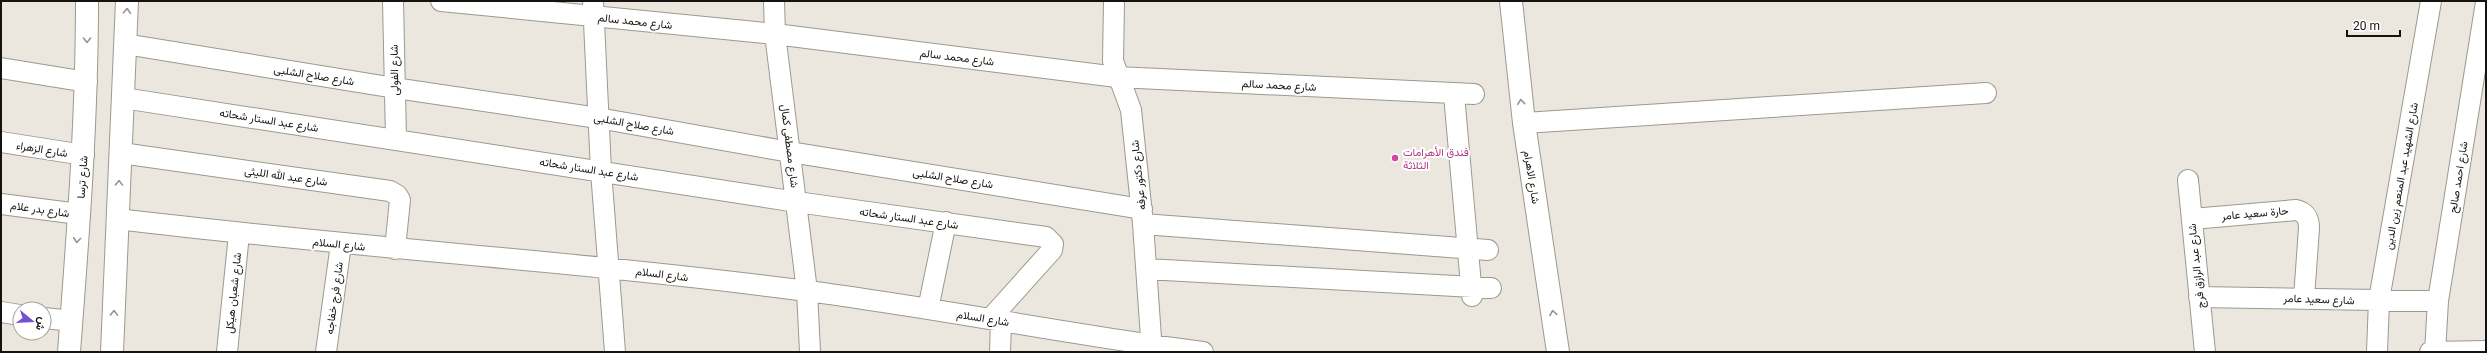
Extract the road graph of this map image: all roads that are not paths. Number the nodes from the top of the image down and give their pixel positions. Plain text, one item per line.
1 (87, 1) edge
2 (127, 1) edge
3 (393, 1) edge
4 (442, 1) edge
5 (774, 1) edge
6 (1114, 1) edge
7 (1511, 1) edge
8 (2431, 1) edge
9 (2486, 2) edge
10 (593, 9) edge
11 (775, 34) junction
12 (2484, 35) edge
13 (125, 44) junction
14 (1, 68) edge
15 (1117, 77) junction
16 (87, 82) junction
17 (394, 88) junction
18 (1986, 93) dead end
19 (1474, 94) dead end
20 (1454, 95) junction
21 (123, 98) junction
22 (598, 118) junction
23 (1524, 123) junction
24 (396, 139) junction
25 (1, 142) edge
26 (790, 152) junction
27 (121, 153) junction
28 (84, 155) junction
29 (601, 171) junction
30 (2188, 180) dead end
31 (797, 202) junction
32 (1, 204) edge
33 (79, 214) junction
34 (1143, 216) junction
35 (118, 219) junction
36 (2192, 219) junction
37 (946, 222) junction
38 (239, 234) junction
39 (341, 244) junction
40 (395, 249) junction
41 (1478, 250) junction
42 (608, 268) junction
43 (1147, 269) junction
44 (1491, 288) dead end
45 (807, 291) junction
46 (1471, 292) junction
47 (2200, 297) junction
48 (2304, 298) junction
49 (2379, 300) junction
50 (2438, 301) junction
51 (928, 309) junction
52 (1, 312) edge
53 (12, 314) edge
54 (52, 319) edge
55 (996, 320) junction
56 (72, 321) junction
57 (1152, 349) edge
58 (2486, 351) edge
59 (69, 352) edge
60 (112, 352) edge
61 (227, 352) edge
62 (326, 352) edge
63 (615, 352) edge
64 (810, 352) edge
65 (1000, 352) edge
66 (1203, 352) edge
67 (1558, 352) edge
68 (2205, 352) edge
69 (2377, 352) edge
70 (2430, 352) edge
71 (2435, 352) edge

1 -> 16 main road, شارع ترسا
13 -> 2 main road
3 - 17 street, شارع الفولى
4 - 10 street, شارع محمد سالم
5 - 11 street, شارع مصطفى كمال
6 - 15 street, شارع دكتور عرفه
23 -> 7 main road, شارع الاهرام
8 - 49 street, شارع الشهيد عبد المنعم زين الدين
9 - 12 street, شارع احمد صالح
10 - 11 street, شارع محمد سالم
10 - 22 street
11 - 15 street, شارع محمد سالم
11 - 26 street, شارع مصطفى كمال
12 - 50 street, شارع احمد صالح
13 - 17 street, شارع صلاح الشلبى
13 - 21 main road
14 - 16 street
15 - 20 street, شارع محمد سالم
15 - 34 street, شارع دكتور عرفه
16 - 28 main road, شارع ترسا
17 - 22 street, شارع صلاح الشلبى
17 - 24 street, شارع الفولى
18 - 23 street
19 - 20 street, شارع محمد سالم
20 - 41 street
21 - 24 street, شارع عبد الستار شحاته
21 - 27 main road
22 - 26 street, شارع صلاح الشلبى
22 - 29 street
67 -> 23 main road, شارع الاهرام
24 - 29 street, شارع عبد الستار شحاته
25 - 28 street, شارع الزهراء
26 - 31 street, شارع مصطفى كمال
26 - 34 street, شارع صلاح الشلبى
35 -> 27 main road
27 - 40 street, شارع عبد الله الليثى
28 - 33 main road, شارع ترسا
29 - 31 street, شارع عبد الستار شحاته
29 - 42 street
30 - 36 street, شارع عبد الرازق فرج
31 - 37 street, شارع عبد الستار شحاته
31 - 45 street, شارع مصطفى كمال
32 - 33 street, شارع بدر علام
33 -> 56 main road, شارع ترسا
34 - 41 street, شارع صلاح الشلبى
34 - 43 street, شارع دكتور عرفه
35 - 38 street, شارع السلام
60 -> 35 main road
36 - 47 street, شارع عبد الرازق فرج
36 - 48 street, حارة سعيد عامر
37 - 51 street
37 - 55 street, شارع عبد الستار شحاته
38 - 39 street, شارع السلام
38 - 61 street, شارع شعبان هيكل
39 - 40 street, شارع السلام
39 - 62 street, شارع فرج خفاجه
40 - 42 street, شارع السلام
41 - 46 street
42 - 45 street, شارع السلام
42 - 63 street
43 - 46 street
43 - 57 street, شارع دكتور عرفه
44 - 46 street
45 - 51 street, شارع السلام
45 - 64 street, شارع مصطفى كمال
47 - 48 street, شارع سعيد عامر
47 - 68 street, شارع عبد الرازق فرج
48 - 49 street, شارع سعيد عامر
49 - 50 street, شارع سعيد عامر
49 - 69 street, شارع الشهيد عبد المنعم زين الدين
50 - 71 street, شارع احمد صالح
51 - 55 street, شارع السلام
52 - 53 street
54 - 56 street
55 - 57 street, شارع السلام
55 - 65 street
56 - 59 main road, شارع ترسا
57 - 66 street, شارع السلام
58 - 71 street
70 - 71 street

